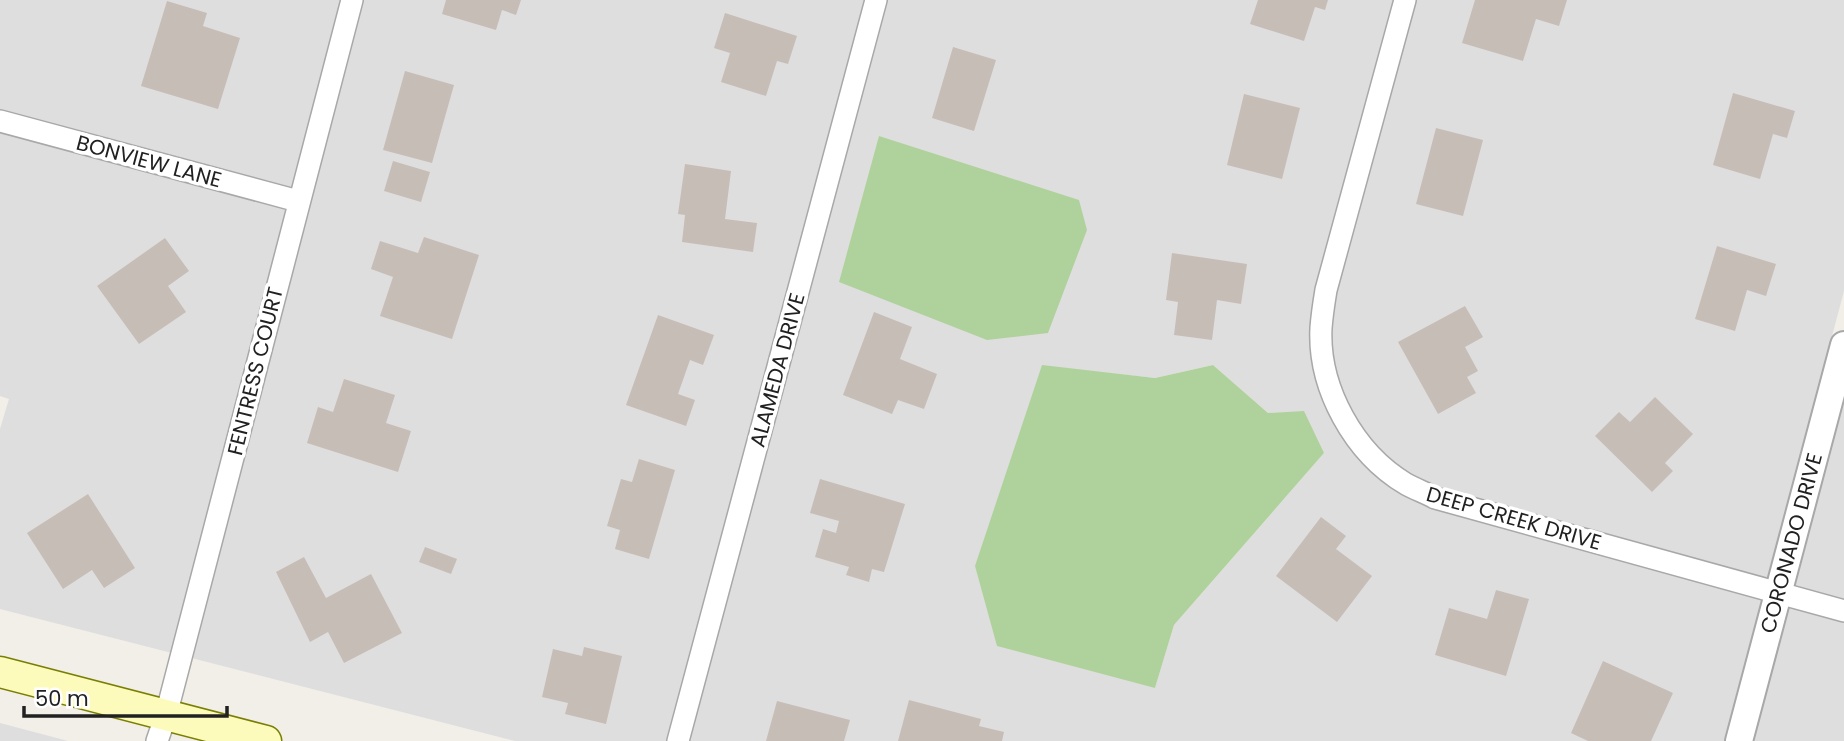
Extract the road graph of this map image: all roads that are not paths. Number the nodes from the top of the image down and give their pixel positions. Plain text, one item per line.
1 (352, 0) edge
2 (876, 0) edge
3 (1405, 0) edge
4 (0, 121) edge
5 (298, 201) junction
6 (1844, 345) edge
7 (1778, 592) junction
8 (1844, 611) edge
9 (0, 672) edge
10 (161, 728) edge
11 (266, 741) edge
12 (678, 741) edge
13 (1739, 741) edge

1 - 5 street, FENTRESS COURT
2 - 12 street, ALAMEDA DRIVE
3 - 7 street, DEEP CREEK DRIVE
4 - 5 street, BONVIEW LANE
5 - 10 street, FENTRESS COURT
6 - 7 street, CORONADO DRIVE
7 - 8 street, DEEP CREEK DRIVE
7 - 13 street, CORONADO DRIVE
9 - 10 main road
10 - 11 main road

